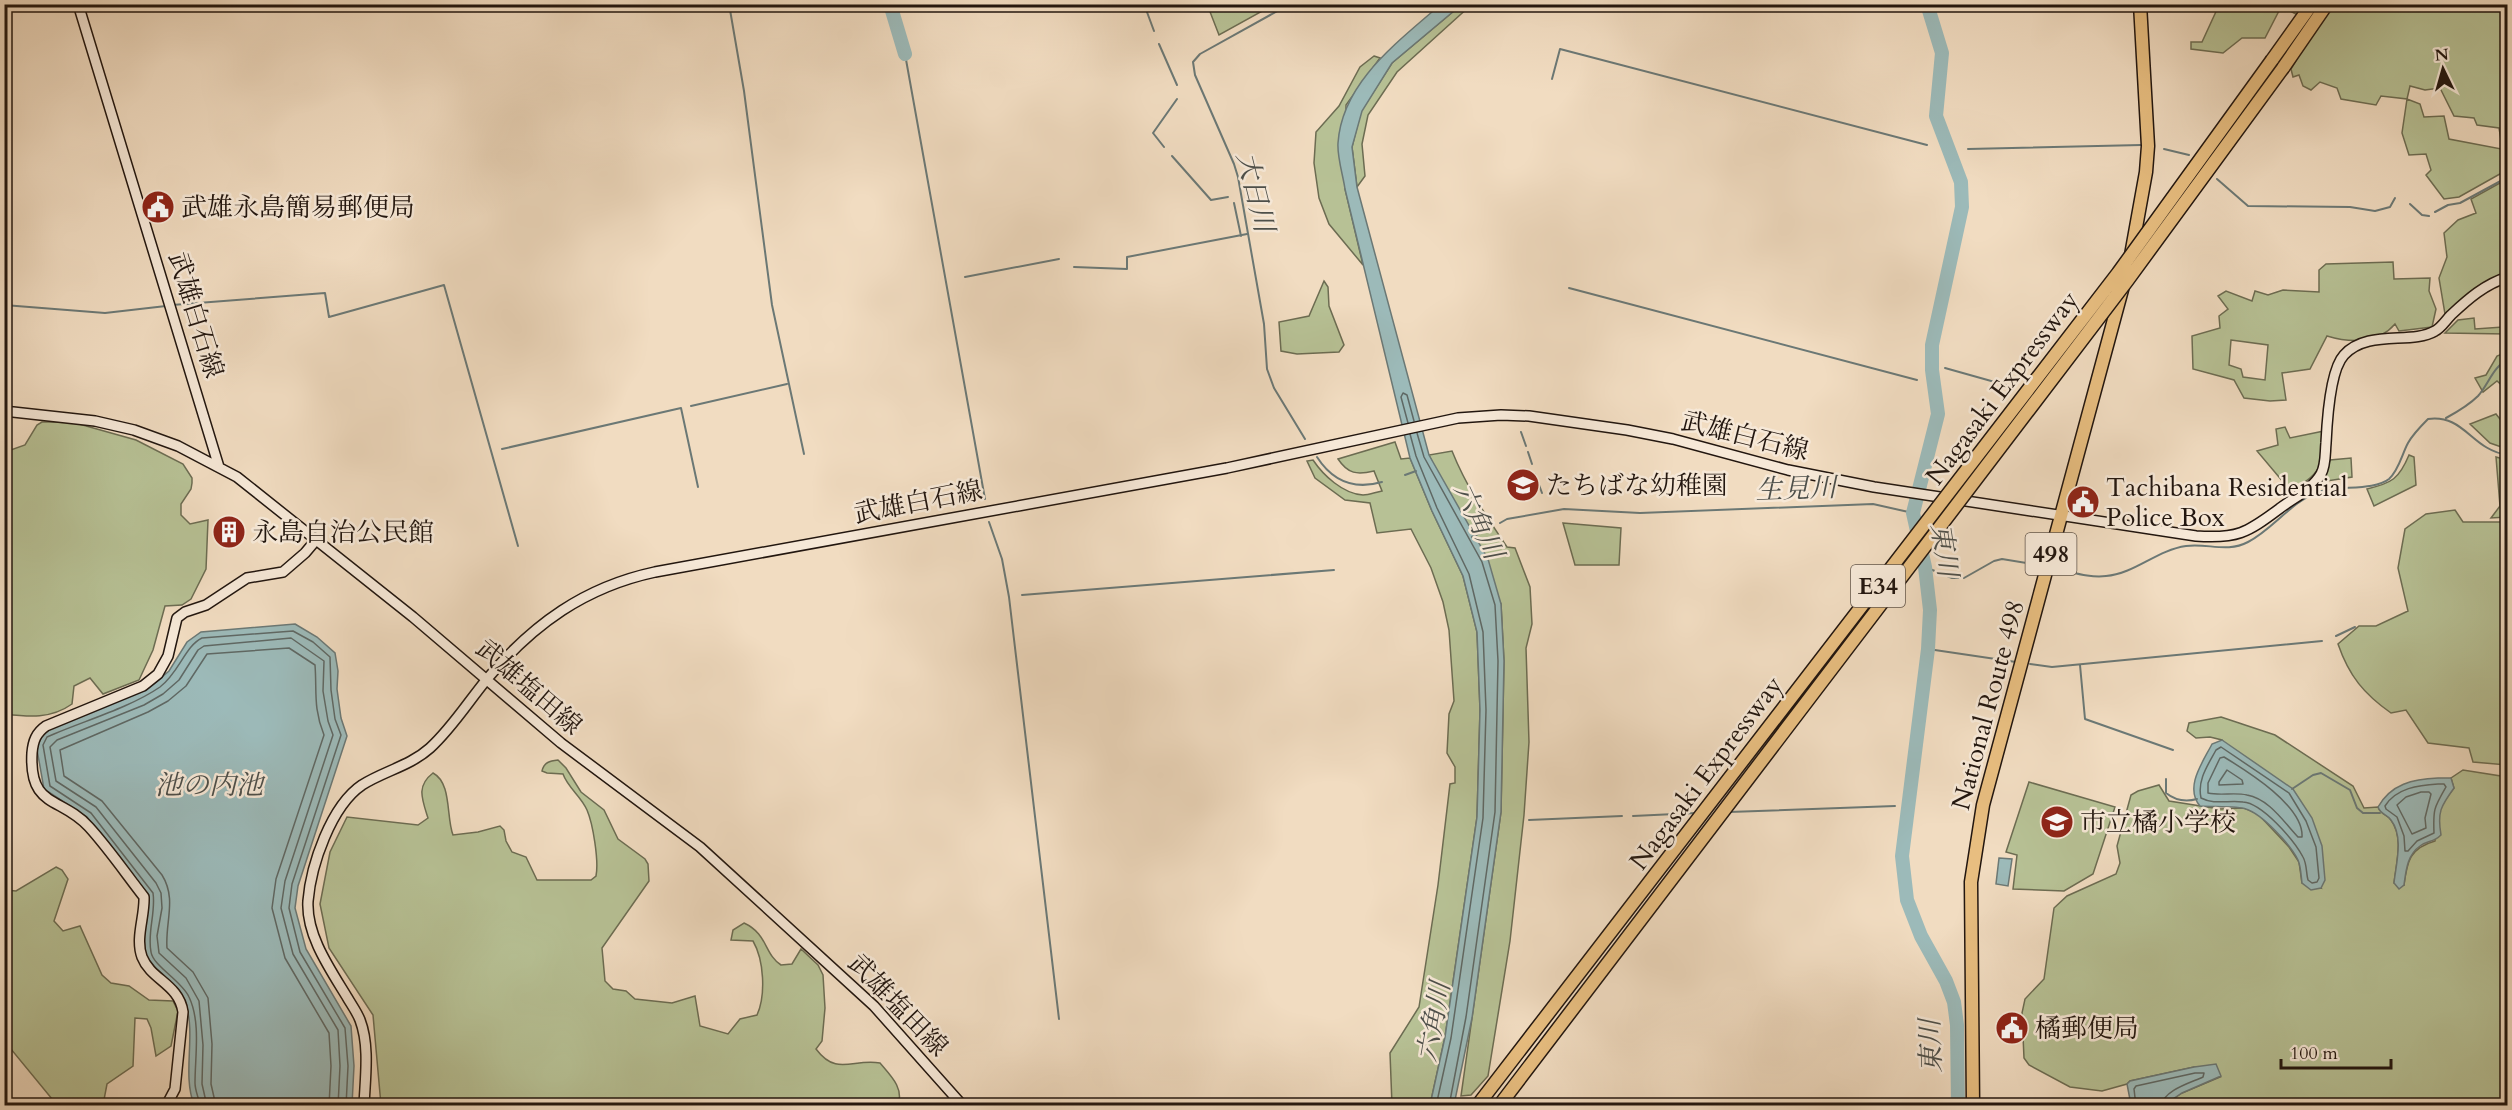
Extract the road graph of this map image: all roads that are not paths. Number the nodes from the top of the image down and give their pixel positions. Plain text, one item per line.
1 (78, 4) edge
2 (2140, 4) edge
3 (2312, 4) edge
4 (2327, 4) edge
5 (2278, 64) junction
6 (2508, 278) edge
7 (4, 411) edge
8 (219, 467) junction
9 (2061, 516) junction
10 (316, 540) junction
11 (488, 678) junction
12 (166, 1106) edge
13 (364, 1106) edge
14 (963, 1106) edge
15 (1477, 1106) edge
16 (1499, 1106) edge
17 (1973, 1106) edge

1 - 8 main road, 武雄白石線
2 - 9 highway, National Route 498 / 498
3 - 5 highway, Nagasaki Expressway / E34
4 - 5 highway, Nagasaki Expressway / E34
5 - 15 highway, Nagasaki Expressway / E34, bridge
5 - 16 highway, Nagasaki Expressway / E34, bridge
6 - 9 main road, 武雄白石線
7 - 8 main road, 武雄塩田線
8 - 10 main road, 武雄塩田線
9 - 11 main road, 武雄白石線
9 - 17 highway, National Route 498 / 498
10 - 11 main road, 武雄塩田線
10 - 12 main road
11 - 13 main road, 武雄白石線
11 - 14 main road, 武雄塩田線

